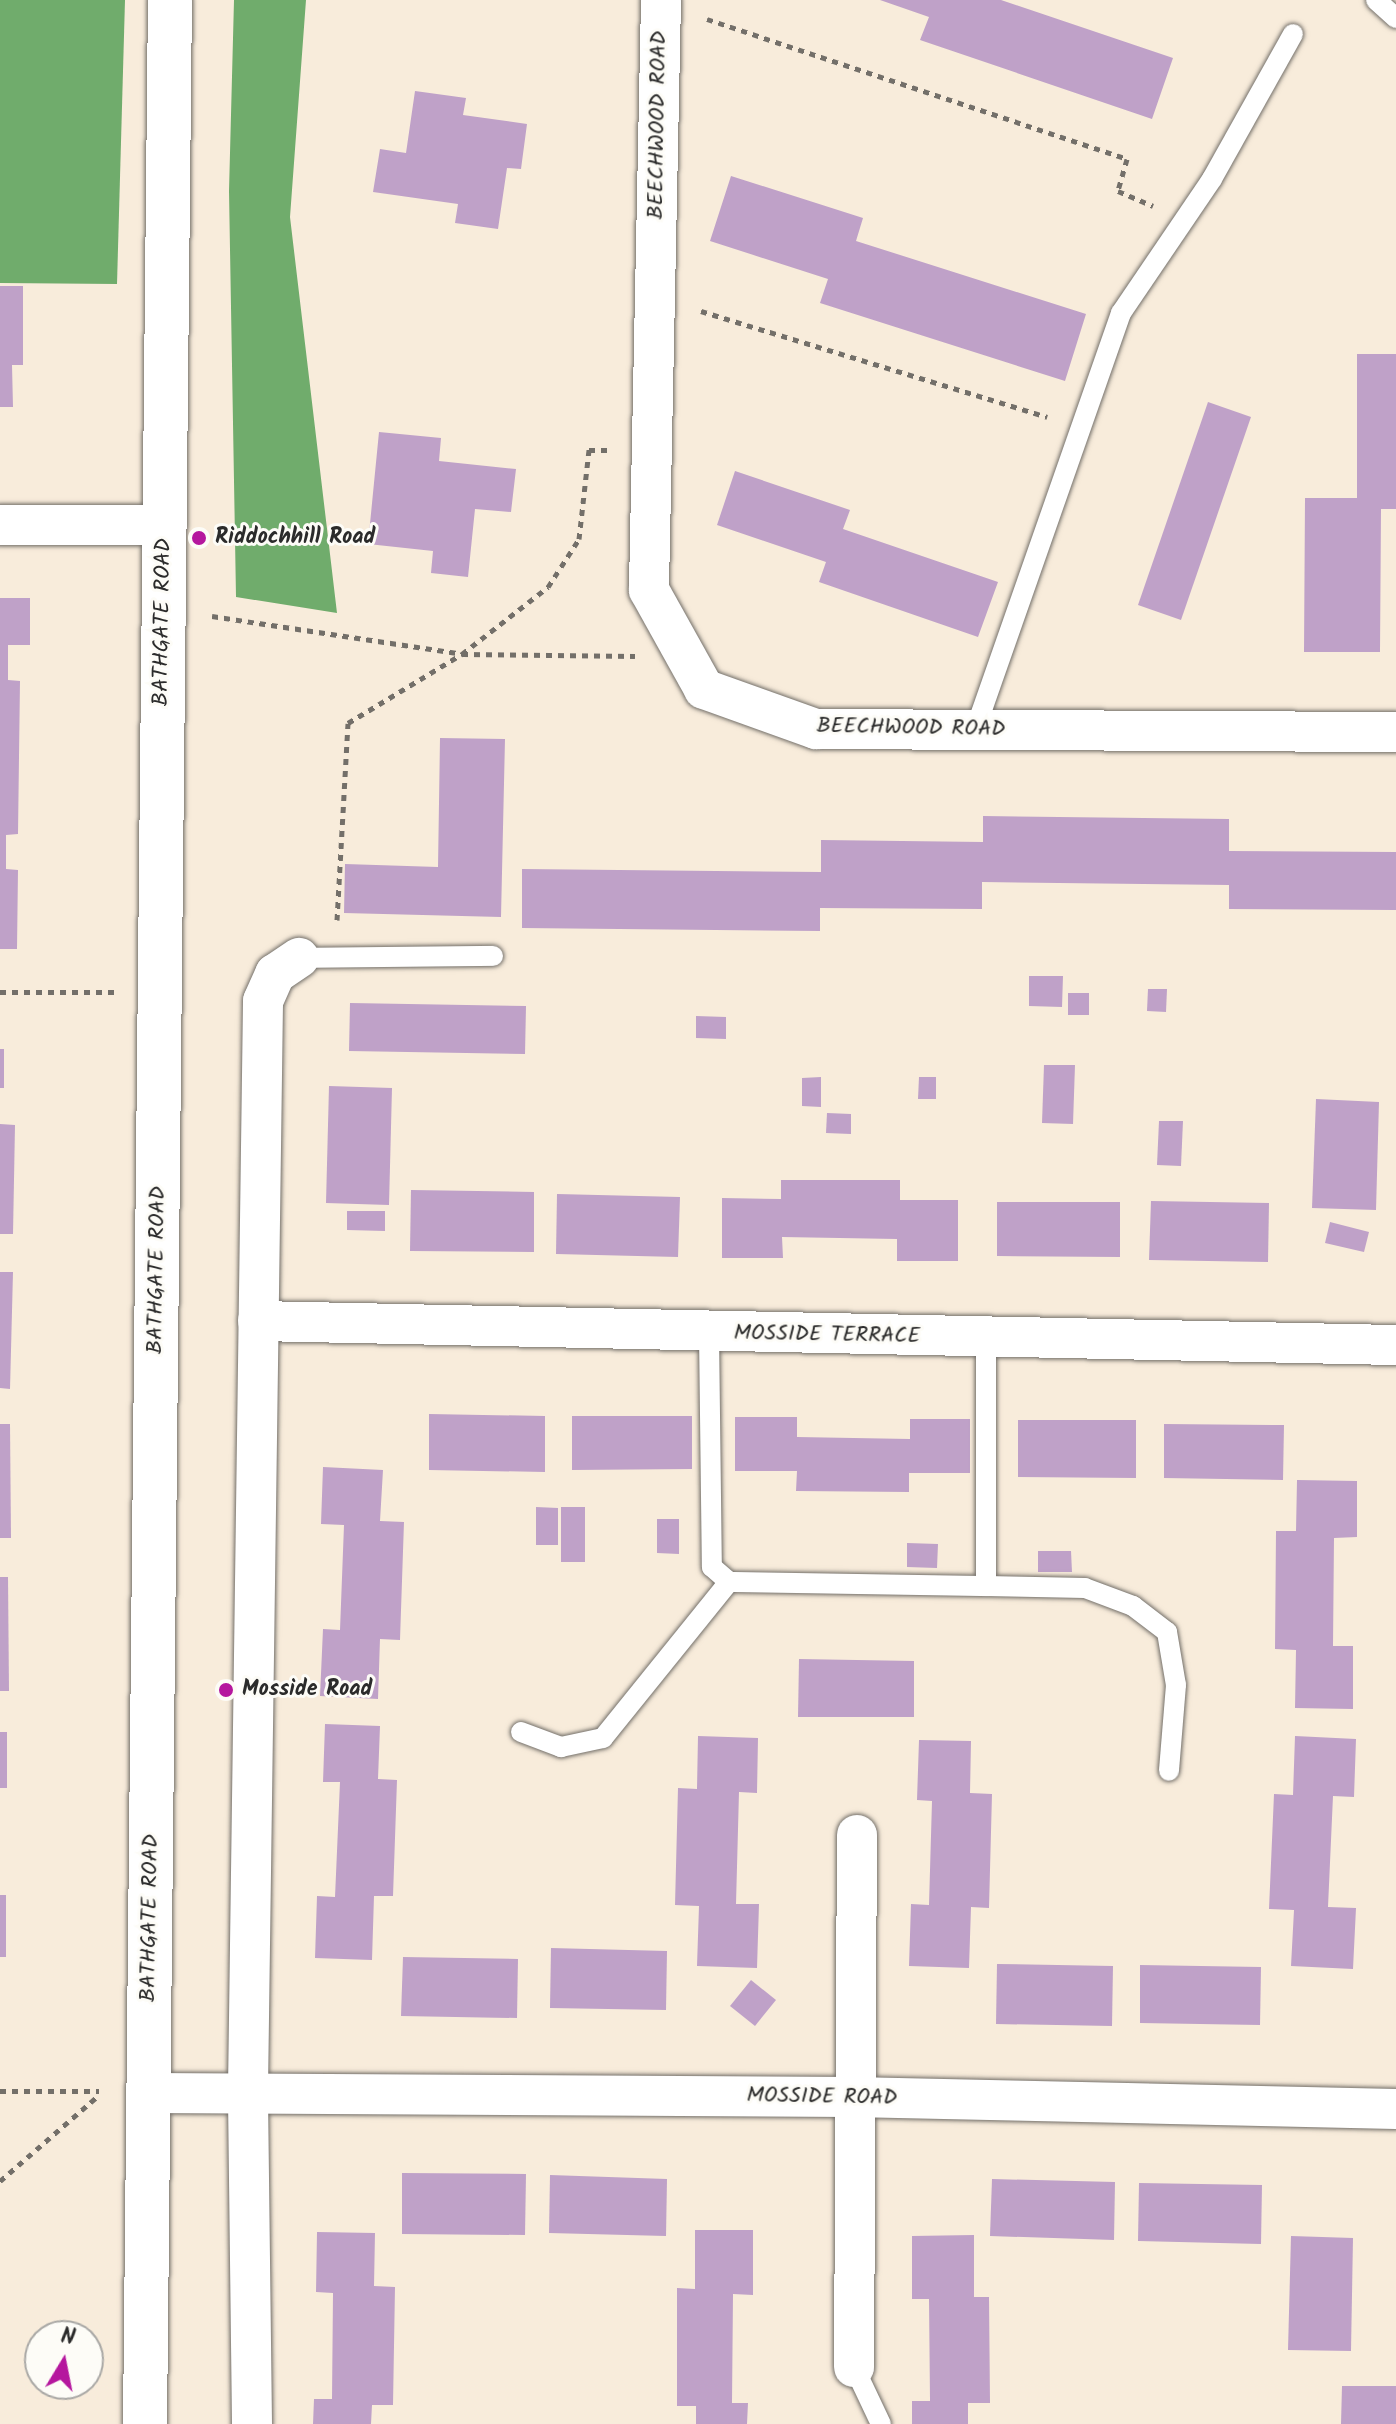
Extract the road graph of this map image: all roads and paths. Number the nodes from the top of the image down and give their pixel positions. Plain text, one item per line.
1 (170, 0) edge
2 (1376, 0) edge
3 (660, 2) edge
4 (1396, 18) edge
5 (1293, 34) dead end
6 (1184, 219) junction
7 (654, 296) junction
8 (1079, 426) junction
9 (652, 450) junction
10 (0, 525) edge
11 (164, 525) junction
12 (164, 609) junction
13 (681, 648) junction
14 (462, 654) junction
15 (975, 730) junction
16 (1396, 732) edge
17 (493, 956) dead end
18 (317, 958) junction
19 (0, 992) edge
20 (159, 993) junction
21 (258, 1321) junction
22 (709, 1333) junction
23 (986, 1338) junction
24 (1396, 1345) edge
25 (729, 1582) junction
26 (986, 1586) junction
27 (521, 1732) dead end
28 (1169, 1771) dead end
29 (857, 1835) dead end
30 (248, 2090) junction
31 (0, 2091) edge
32 (149, 2093) junction
33 (852, 2097) junction
34 (1396, 2109) edge
35 (0, 2181) edge
36 (854, 2367) joint
37 (145, 2424) edge
38 (252, 2424) edge
39 (881, 2424) edge

1 - 11 main road, BATHGATE ROAD
2 - 4 lane
3 - 6 path
3 - 7 street, BEECHWOOD ROAD
5 - 6 lane
6 - 8 lane
7 - 8 path
7 - 9 street, BEECHWOOD ROAD
8 - 15 lane
9 - 13 street, BEECHWOOD ROAD
9 - 14 path
10 - 11 street
11 - 12 main road, BATHGATE ROAD
12 - 14 path
12 - 20 main road, BATHGATE ROAD
13 - 14 path
13 - 15 street, BEECHWOOD ROAD
14 - 18 path
15 - 16 street, BEECHWOOD ROAD
17 - 18 lane
18 - 21 street
19 - 20 path
20 - 32 main road, BATHGATE ROAD
21 - 22 street, MOSSIDE TERRACE
21 - 30 street
22 - 23 street, MOSSIDE TERRACE
22 - 25 lane
23 - 24 street, MOSSIDE TERRACE
23 - 26 lane
25 - 26 lane
25 - 27 lane
26 - 28 lane
29 - 33 street
30 - 32 street, MOSSIDE ROAD
30 - 33 street, MOSSIDE ROAD
30 - 38 street
31 - 35 path
32 - 37 main road, BATHGATE ROAD
33 - 34 street, MOSSIDE ROAD
33 - 36 street
36 - 39 lane

